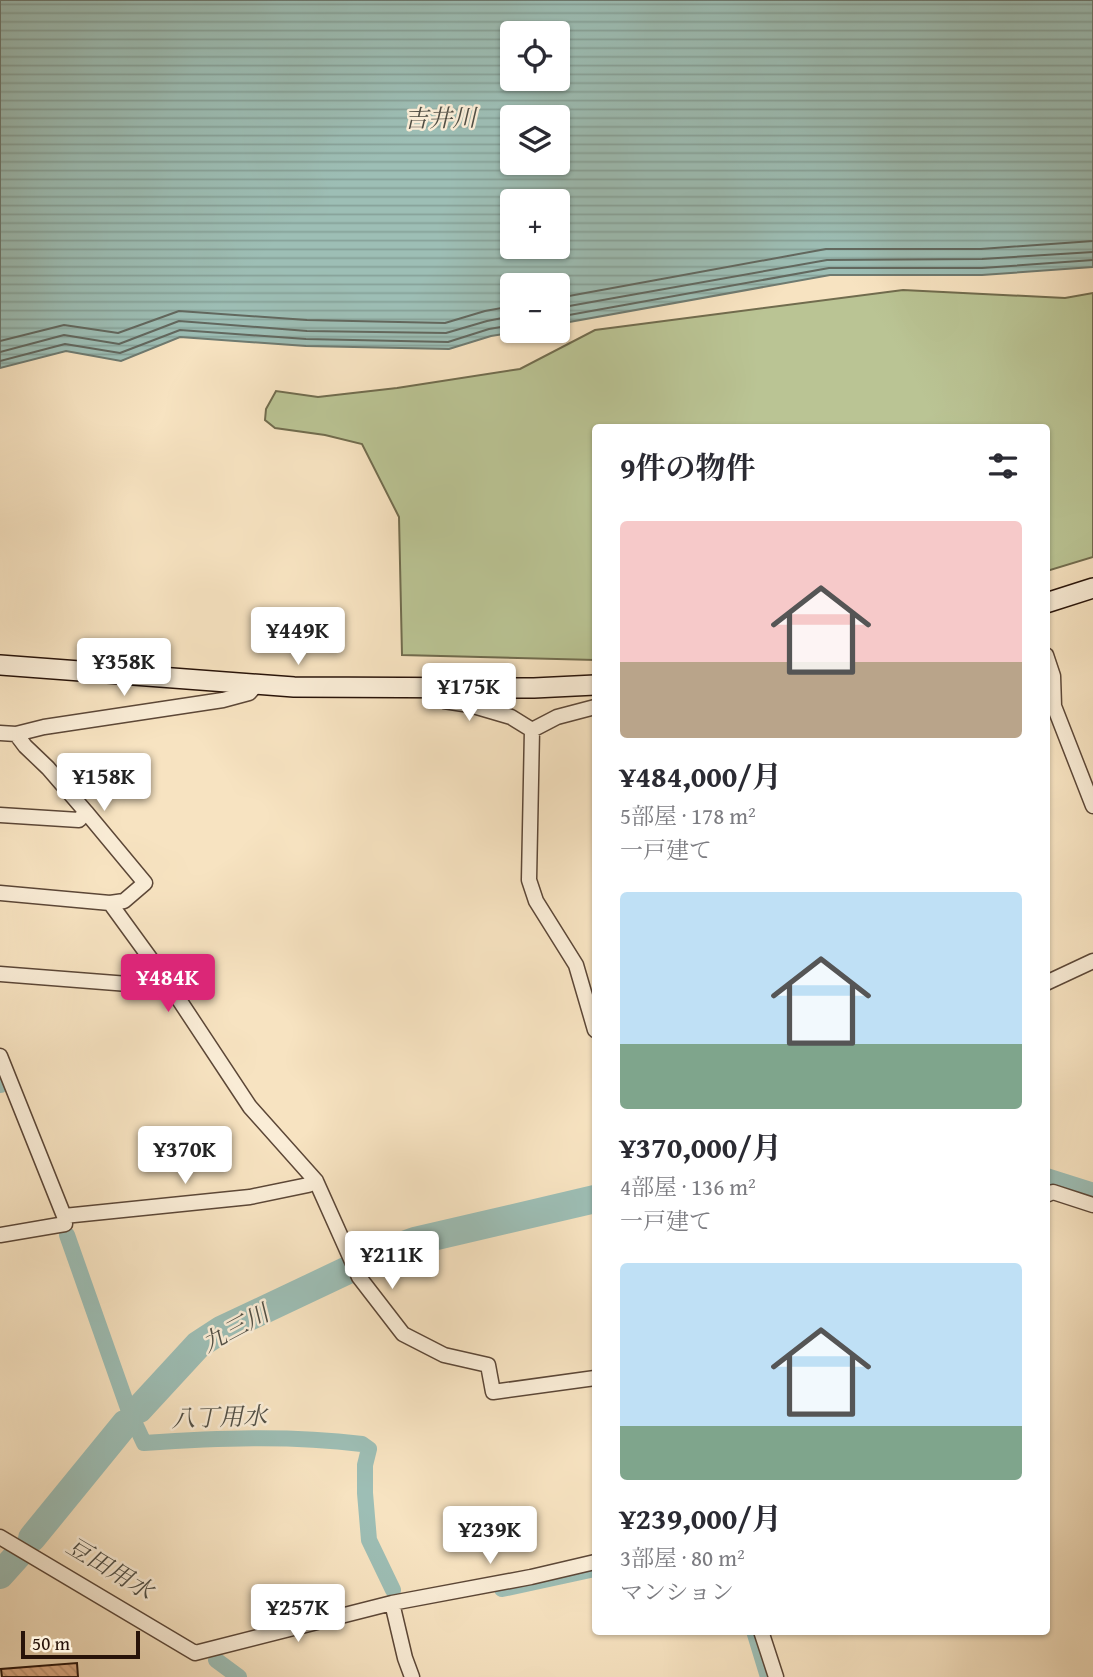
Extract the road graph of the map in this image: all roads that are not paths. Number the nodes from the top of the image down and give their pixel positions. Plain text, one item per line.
1 (1093, 588) edge
2 (1050, 602) edge
3 (0, 665) edge
4 (1050, 667) edge
5 (257, 684) junction
6 (592, 685) edge
7 (436, 689) junction
8 (592, 708) edge
9 (532, 730) junction
10 (0, 733) edge
11 (16, 734) junction
12 (1093, 806) edge
13 (86, 812) junction
14 (0, 815) edge
15 (0, 893) edge
16 (110, 903) junction
17 (1093, 961) edge
18 (0, 974) edge
19 (166, 980) junction
20 (1050, 981) edge
21 (592, 1020) edge
22 (0, 1056) edge
23 (316, 1181) junction
24 (1050, 1193) edge
25 (1093, 1206) edge
26 (64, 1216) junction
27 (0, 1235) edge
28 (592, 1378) edge
29 (0, 1537) edge
30 (592, 1563) edge
31 (392, 1603) junction
32 (762, 1635) edge
33 (412, 1677) edge
34 (776, 1677) edge

1 - 2 main road
3 - 5 main road
4 - 12 street
5 - 7 main road
5 - 11 street
6 - 7 main road
7 - 9 street
8 - 9 street
9 - 21 street
10 - 11 street
11 - 13 street
13 - 14 street
13 - 16 street
15 - 16 street
16 - 19 street
17 - 20 street
18 - 19 street
19 - 23 street
22 - 26 street
23 - 26 street
23 - 28 street
24 - 25 street
26 - 27 street
29 - 31 street
30 - 31 street
31 - 33 street
32 - 34 street

